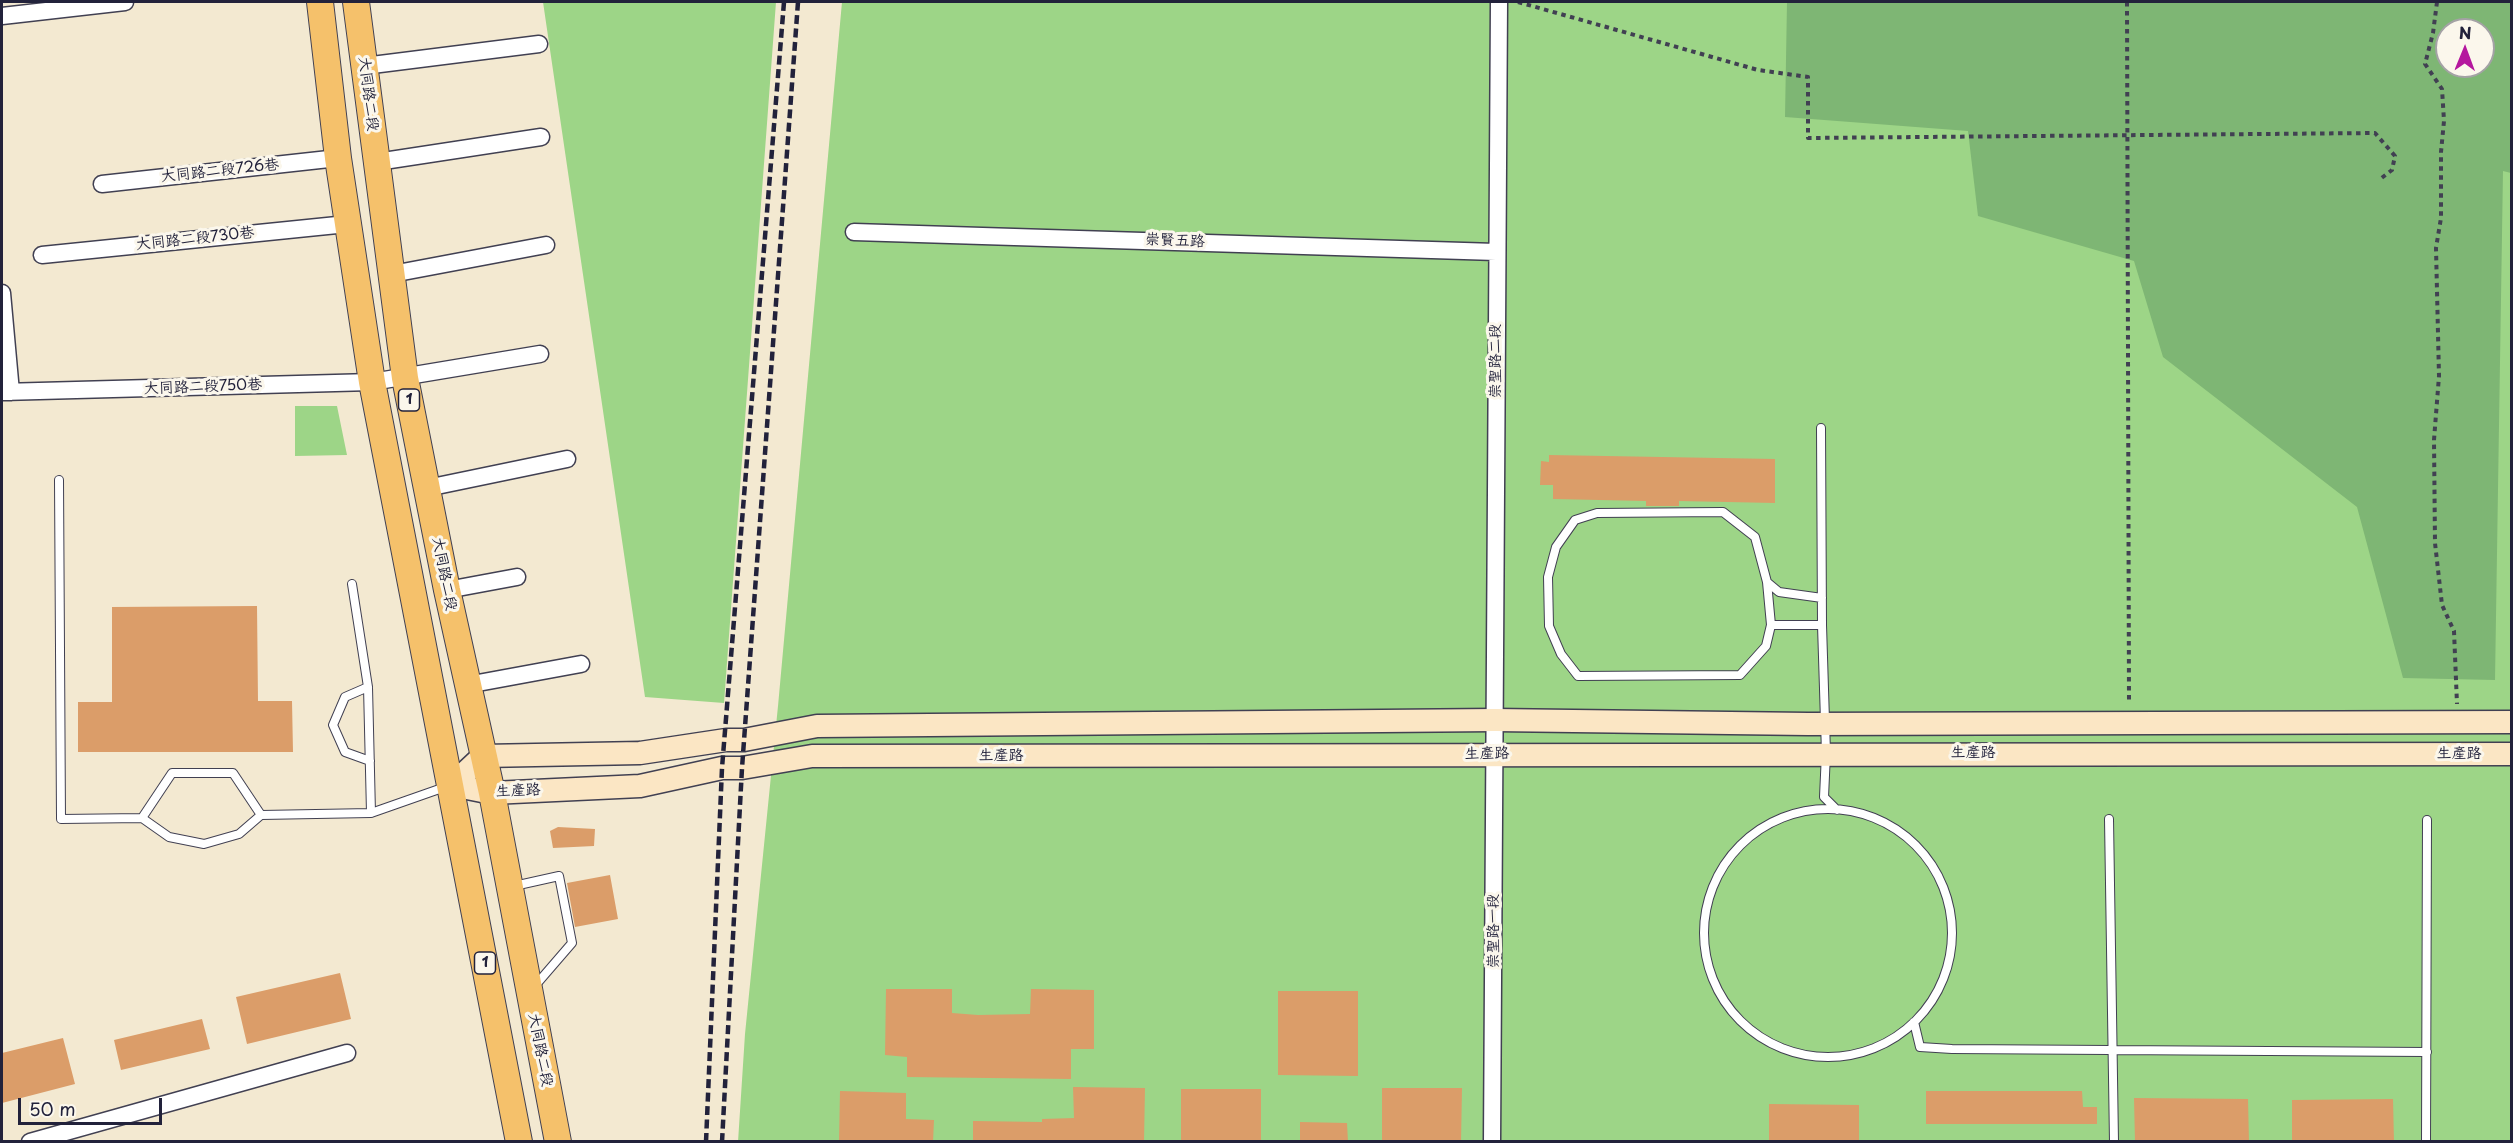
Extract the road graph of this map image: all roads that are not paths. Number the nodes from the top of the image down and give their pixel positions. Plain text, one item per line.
1 (125, 2) edge
2 (320, 2) edge
3 (356, 2) edge
4 (1499, 2) edge
5 (2, 16) edge
6 (539, 44) dead end
7 (364, 66) junction
8 (541, 137) dead end
9 (339, 158) junction
10 (377, 162) junction
11 (102, 184) dead end
12 (347, 224) junction
13 (854, 232) dead end
14 (546, 246) dead end
15 (1496, 252) junction
16 (42, 255) dead end
17 (392, 274) junction
18 (2, 292) edge
19 (540, 354) dead end
20 (405, 378) junction
21 (372, 382) junction
22 (6, 392) edge
23 (1821, 428) dead end
24 (567, 459) dead end
25 (59, 480) dead end
26 (427, 488) junction
27 (517, 578) dead end
28 (1767, 582) junction
29 (352, 584) dead end
30 (447, 590) junction
31 (1822, 598) junction
32 (1771, 625) junction
33 (1822, 625) junction
34 (581, 664) dead end
35 (467, 685) junction
36 (368, 687) junction
37 (1495, 720) junction
38 (2511, 722) edge
39 (1826, 724) junction
40 (1495, 753) junction
41 (1826, 753) junction
42 (2511, 754) edge
43 (483, 756) junction
44 (370, 760) junction
45 (452, 785) junction
46 (492, 793) junction
47 (1837, 810) junction
48 (371, 813) junction
49 (261, 815) junction
50 (142, 818) junction
51 (2109, 819) dead end
52 (2427, 820) dead end
53 (510, 887) junction
54 (529, 992) junction
55 (1914, 1022) junction
56 (2113, 1050) junction
57 (2427, 1052) junction
58 (347, 1053) dead end
59 (30, 1142) edge
60 (519, 1142) edge
61 (558, 1142) edge
62 (1492, 1142) edge
63 (2114, 1142) edge
64 (2426, 1142) edge

1 - 5 street
2 - 9 main road, 1
3 - 7 main road, 大同路二段 / 1
4 - 15 street, 崇聖路二段
6 - 7 street
7 - 10 main road, 大同路二段 / 1
8 - 10 street
9 - 11 street, 大同路二段726巷
9 - 12 main road, 1
10 - 17 main road, 大同路二段 / 1
12 - 16 street, 大同路二段730巷
12 - 21 main road, 1
13 - 15 street, 崇賢五路
14 - 17 street
15 - 37 street, 崇聖路二段
17 - 20 main road, 大同路二段 / 1
18 - 22 street
19 - 20 street, 大同路二段750巷
20 - 21 street, 大同路二段750巷
20 - 26 main road, 大同路二段 / 1
21 - 22 street, 大同路二段750巷
21 - 45 main road, 1
23 - 31 lane
24 - 26 street
25 - 50 lane
26 - 30 main road, 大同路二段 / 1
27 - 30 street
28 - 31 lane
28 - 32 lane
28 - 32 lane
29 - 36 lane
30 - 35 main road, 大同路二段 / 1
31 - 33 lane
32 - 33 lane
33 - 39 lane
34 - 35 street
35 - 43 main road, 大同路二段 / 1
36 - 44 lane
36 - 44 lane
37 - 39 street, 生產路
37 - 40 street, 崇聖路一段
37 - 43 street, 生產路
38 - 39 street, 生產路
39 - 41 lane
40 - 41 street, 生產路
40 - 46 street, 生產路
40 - 62 street, 崇聖路一段
41 - 42 street, 生產路
41 - 47 lane
43 - 45 street
43 - 46 main road, 大同路二段 / 1
44 - 48 lane
45 - 46 street, 生產路
45 - 48 lane
45 - 60 main road, 1
46 - 53 main road, 大同路二段 / 1
47 - 55 lane
47 - 55 lane
48 - 49 lane
49 - 50 lane
49 - 50 lane
51 - 56 lane
52 - 57 lane
53 - 54 main road, 大同路二段 / 1
53 - 54 lane
54 - 61 main road, 大同路二段 / 1
55 - 56 lane
56 - 57 lane
56 - 63 lane
57 - 64 lane
58 - 59 street

